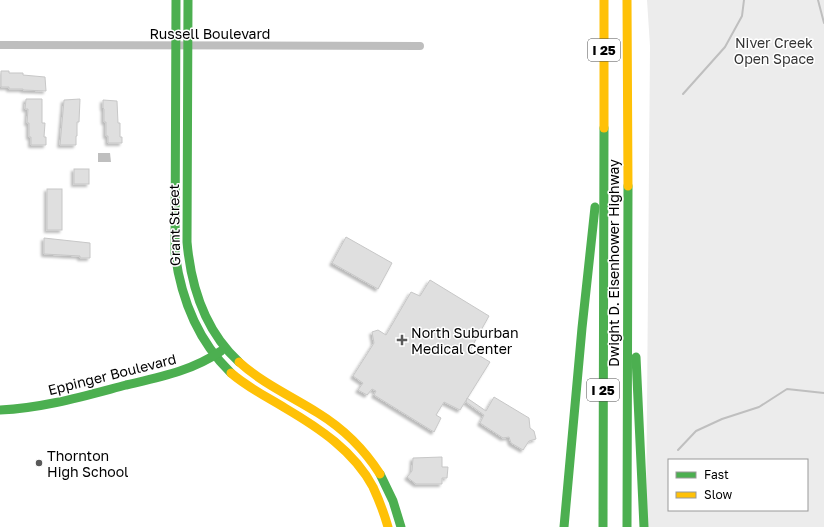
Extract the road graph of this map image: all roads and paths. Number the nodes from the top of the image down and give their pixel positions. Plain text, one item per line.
1 (176, 0) edge
2 (188, 0) edge
3 (604, 0) edge
4 (620, 0) edge
5 (627, 0) edge
6 (176, 45) junction
7 (0, 46) edge
8 (188, 46) junction
9 (420, 46) dead end
10 (604, 101) junction
11 (603, 252) junction
12 (629, 258) junction
13 (225, 348) junction
14 (216, 356) junction
15 (0, 410) edge
16 (388, 527) edge
17 (401, 527) edge
18 (564, 527) edge
19 (603, 527) edge
20 (612, 527) edge
21 (619, 527) edge
22 (627, 527) edge
23 (644, 527) edge

1 - 6 main road, Grant Street
2 - 8 main road, Grant Street
3 - 10 main road, Dwight D. Eisenhower Highway / I 25
4 - 21 main road
5 - 12 main road, Dwight D. Eisenhower Highway / I 25
6 - 7 street, Russell Boulevard
6 - 8 street, Russell Boulevard
6 - 14 main road, Grant Street
8 - 9 street, Russell Boulevard
8 - 13 main road, Grant Street
10 - 11 main road, Dwight D. Eisenhower Highway / I 25
10 - 18 main road
11 - 19 main road, Dwight D. Eisenhower Highway / I 25
11 - 20 main road
12 - 22 main road, Dwight D. Eisenhower Highway / I 25
12 - 23 main road
13 - 14 main road, Eppinger Boulevard
13 - 17 main road, Grant Street
14 - 15 main road, Eppinger Boulevard
14 - 16 main road, Grant Street

